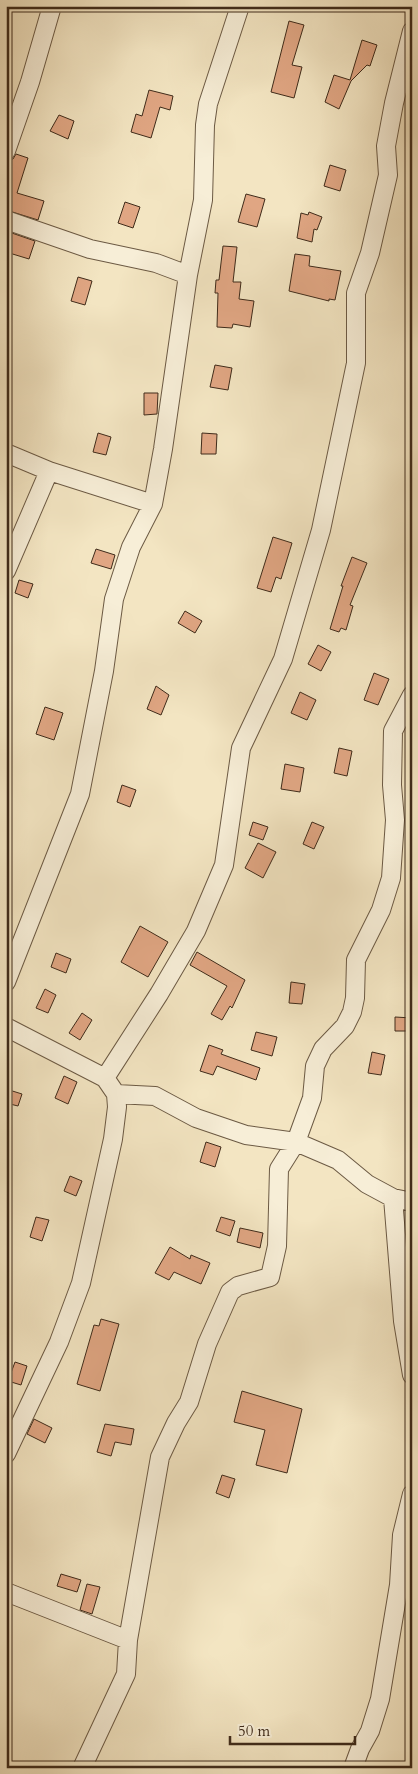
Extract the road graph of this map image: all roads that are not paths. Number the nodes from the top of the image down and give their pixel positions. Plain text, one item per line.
1 (52, 6) edge
2 (240, 6) edge
3 (412, 31) edge
4 (6, 151) edge
5 (6, 220) edge
6 (188, 275) junction
7 (6, 453) edge
8 (48, 471) junction
9 (153, 504) junction
10 (6, 571) edge
11 (412, 695) edge
12 (6, 982) edge
13 (6, 1027) edge
14 (105, 1078) junction
15 (116, 1094) junction
16 (296, 1142) junction
17 (394, 1198) junction
18 (412, 1202) edge
19 (412, 1375) edge
20 (6, 1454) edge
21 (412, 1494) edge
22 (6, 1592) edge
23 (128, 1640) junction
24 (83, 1767) edge
25 (353, 1768) edge

1 - 4 street
2 - 6 street
3 - 14 street
5 - 6 street
6 - 9 street
7 - 8 street
8 - 9 street
8 - 10 street
9 - 12 street
11 - 16 street
13 - 14 street
14 - 15 street
15 - 16 street
15 - 20 street
16 - 17 street
16 - 23 street
17 - 18 street
17 - 19 street
21 - 25 street
22 - 23 street
23 - 24 street

